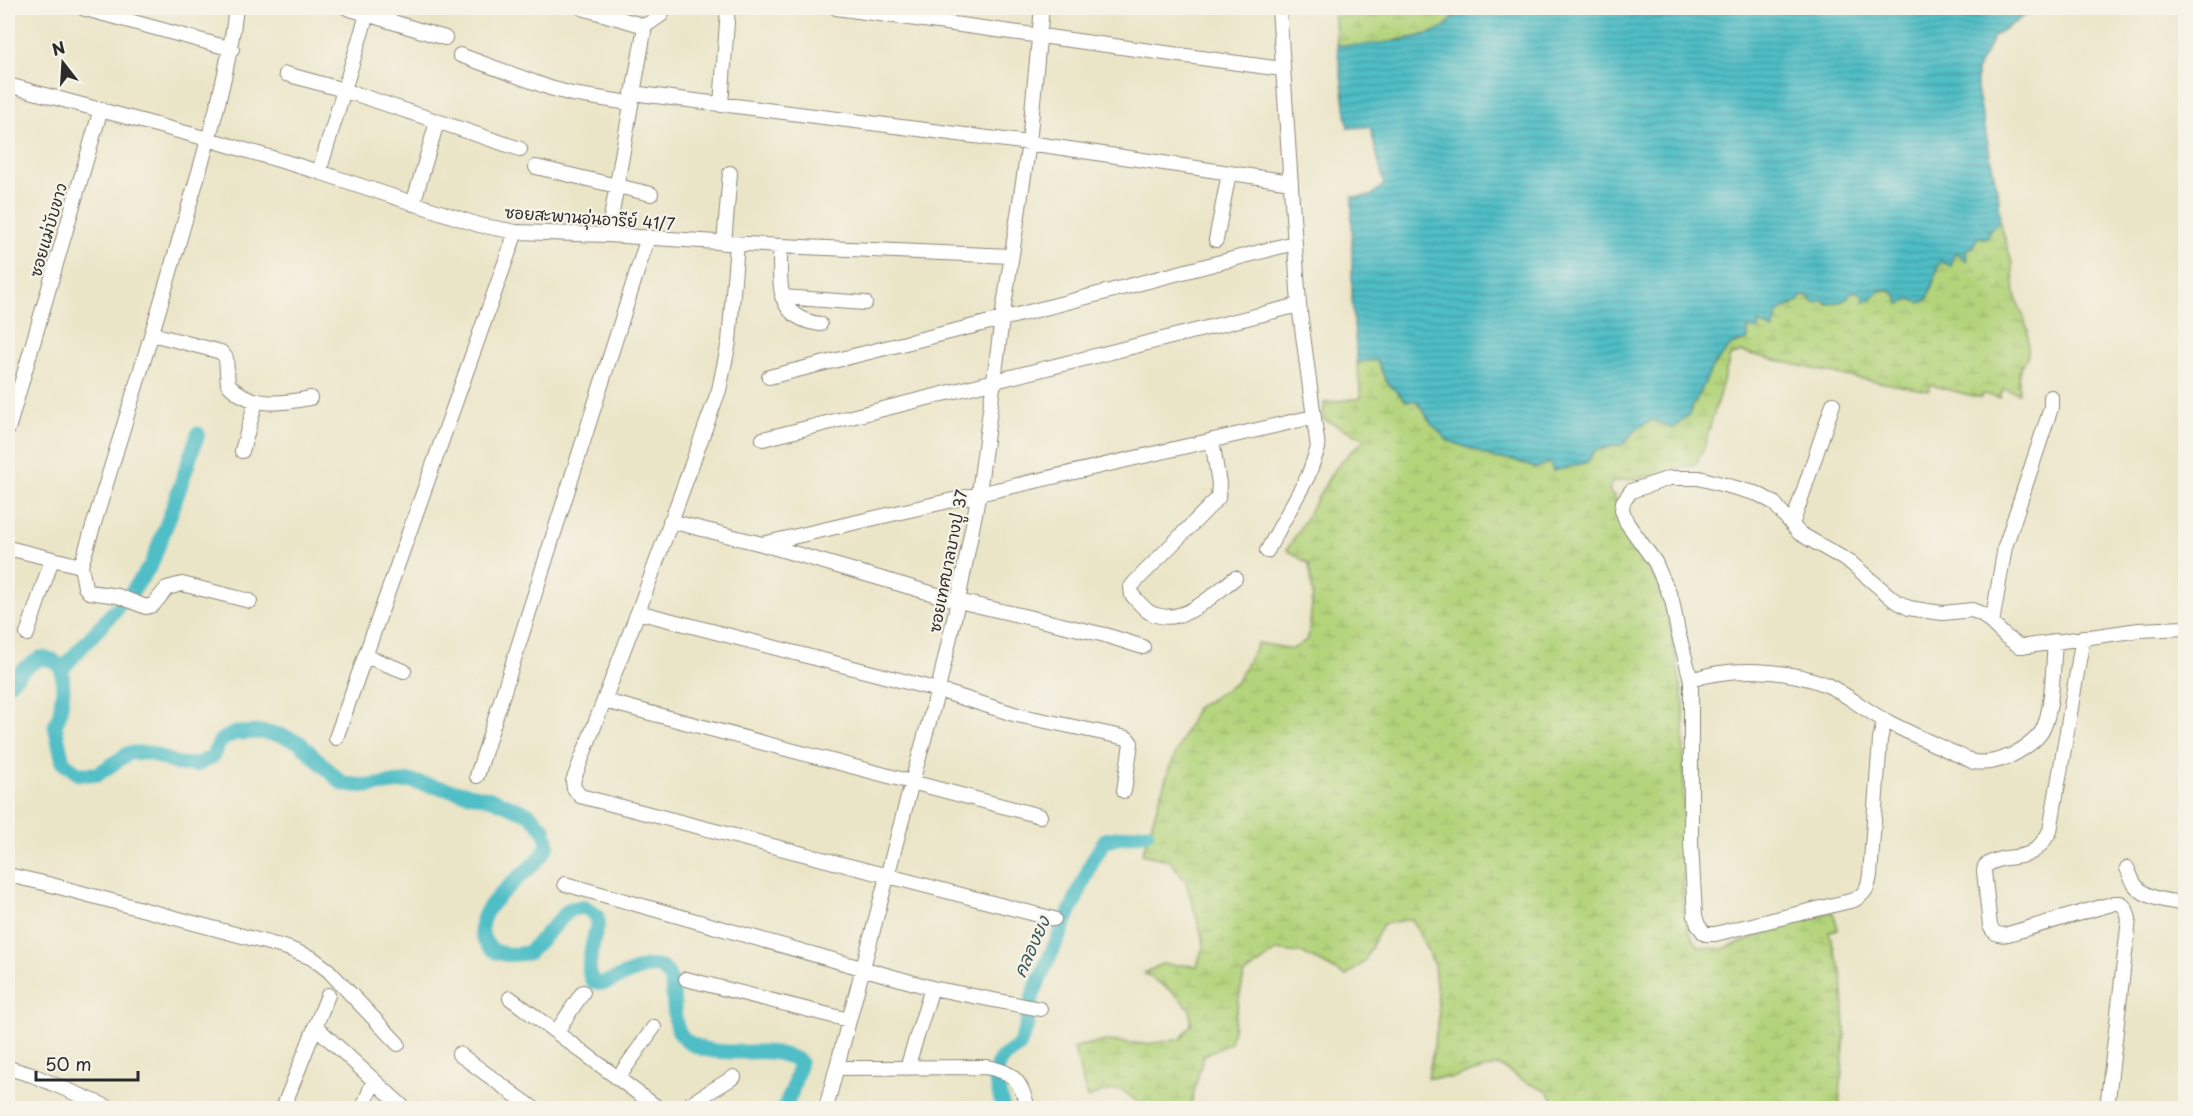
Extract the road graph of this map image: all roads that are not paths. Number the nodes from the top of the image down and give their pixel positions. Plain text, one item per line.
1 (82, 8) edge
2 (236, 8) edge
3 (347, 8) edge
4 (582, 8) edge
5 (664, 8) edge
6 (728, 8) edge
7 (836, 8) edge
8 (1042, 8) edge
9 (1279, 8) edge
10 (368, 10) edge
11 (645, 26) junction
12 (1039, 34) junction
13 (445, 38) dead end
14 (232, 49) junction
15 (460, 55) dead end
16 (1282, 69) junction
17 (286, 74) dead end
18 (8, 85) edge
19 (344, 90) junction
20 (631, 98) junction
21 (720, 105) junction
22 (101, 109) junction
23 (437, 122) junction
24 (208, 139) junction
25 (1029, 143) junction
26 (520, 149) dead end
27 (536, 167) dead end
28 (319, 171) junction
29 (730, 173) dead end
30 (1229, 173) junction
31 (1290, 182) junction
32 (615, 186) junction
33 (651, 194) dead end
34 (413, 204) junction
35 (516, 232) junction
36 (608, 235) junction
37 (648, 237) junction
38 (1216, 240) dead end
39 (730, 243) junction
40 (1294, 243) junction
41 (780, 246) junction
42 (1011, 256) junction
43 (782, 297) junction
44 (865, 303) dead end
45 (1299, 305) junction
46 (1002, 319) junction
47 (820, 324) dead end
48 (153, 334) junction
49 (769, 377) dead end
50 (994, 382) junction
51 (2051, 397) dead end
52 (310, 398) dead end
53 (256, 401) junction
54 (1833, 404) dead end
55 (1313, 417) junction
56 (8, 429) edge
57 (763, 439) dead end
58 (1212, 440) junction
59 (242, 451) dead end
60 (979, 493) junction
61 (670, 521) junction
62 (1792, 525) junction
63 (762, 544) junction
64 (8, 548) edge
65 (1267, 551) dead end
66 (52, 559) junction
67 (81, 566) junction
68 (1235, 578) dead end
69 (250, 600) dead end
70 (958, 601) junction
71 (638, 612) junction
72 (1992, 623) junction
73 (2186, 628) edge
74 (27, 634) dead end
75 (2083, 637) junction
76 (2055, 641) junction
77 (1143, 646) dead end
78 (365, 656) junction
79 (405, 671) dead end
80 (1691, 680) junction
81 (938, 690) junction
82 (605, 701) junction
83 (1884, 721) junction
84 (336, 738) dead end
85 (477, 776) dead end
86 (912, 782) junction
87 (1124, 791) dead end
88 (1040, 816) dead end
89 (2127, 868) dead end
90 (8, 875) edge
91 (887, 875) junction
92 (564, 884) dead end
93 (2186, 904) edge
94 (1054, 919) dead end
95 (862, 969) junction
96 (686, 979) dead end
97 (932, 988) junction
98 (583, 992) dead end
99 (328, 995) dead end
100 (510, 998) dead end
101 (1034, 1008) dead end
102 (849, 1020) junction
103 (315, 1026) junction
104 (654, 1027) dead end
105 (557, 1031) junction
106 (398, 1044) dead end
107 (459, 1054) dead end
108 (8, 1068) edge
109 (837, 1068) junction
110 (907, 1068) junction
111 (734, 1077) dead end
112 (618, 1078) junction
113 (373, 1082) junction
114 (110, 1108) edge
115 (283, 1108) edge
116 (363, 1108) edge
117 (404, 1108) edge
118 (533, 1108) edge
119 (657, 1108) edge
120 (683, 1108) edge
121 (826, 1108) edge
122 (1028, 1108) edge
123 (2107, 1108) edge

1 - 14 street
2 - 14 street
3 - 10 street
4 - 11 street
5 - 11 street
6 - 21 street
7 - 12 street
8 - 12 street, ซอยเทศบาลบางปู 37
9 - 16 street
10 - 13 street
10 - 19 street
11 - 20 street
12 - 16 street
12 - 25 street, ซอยเทศบาลบางปู 37
14 - 24 street
15 - 20 street
16 - 31 street
17 - 19 street
18 - 22 street, ซอยสะพานอุ่นอารีย์ 41/7
19 - 23 street
19 - 28 street
20 - 21 street
20 - 32 street
21 - 25 street
22 - 24 street, ซอยสะพานอุ่นอารีย์ 41/7
22 - 56 street, ซอยแม่บับขาว
23 - 26 street
23 - 34 street
24 - 28 street, ซอยสะพานอุ่นอารีย์ 41/7
24 - 48 street
25 - 30 street
25 - 42 street, ซอยเทศบาลบางปู 37
27 - 32 street
28 - 34 street, ซอยสะพานอุ่นอารีย์ 41/7
29 - 39 street
30 - 31 street
30 - 38 street
31 - 40 street
32 - 33 street
32 - 36 street
34 - 35 street, ซอยสะพานอุ่นอารีย์ 41/7
35 - 36 street, ซอยสะพานอุ่นอารีย์ 41/7
35 - 78 street
36 - 37 street, ซอยสะพานอุ่นอารีย์ 41/7
37 - 39 street, ซอยสะพานอุ่นอารีย์ 41/7
37 - 85 street
39 - 41 street, ซอยสะพานอุ่นอารีย์ 41/7
39 - 61 street
40 - 45 street
40 - 46 street
41 - 42 street, ซอยสะพานอุ่นอารีย์ 41/7
41 - 43 street
42 - 46 street, ซอยเทศบาลบางปู 37
43 - 44 street
43 - 47 street
45 - 50 street
45 - 55 street
46 - 49 street
46 - 50 street, ซอยเทศบาลบางปู 37
48 - 53 street
48 - 67 street
50 - 57 street
50 - 60 street, ซอยเทศบาลบางปู 37
51 - 72 street
52 - 53 street
53 - 59 street
54 - 62 street
55 - 58 street
55 - 65 street
58 - 60 street
58 - 68 street
60 - 63 street
60 - 70 street, ซอยเทศบาลบางปู 37
61 - 63 street
61 - 71 street
62 - 72 street
62 - 80 street
63 - 70 street
64 - 66 street
66 - 67 street
66 - 74 street
67 - 69 street
70 - 77 street
70 - 81 street, ซอยเทศบาลบางปู 37
71 - 81 street
71 - 82 street
72 - 76 street
73 - 75 street
75 - 76 street
75 - 123 street
76 - 83 street
78 - 79 street
78 - 84 street
80 - 83 street
80 - 83 street
81 - 86 street, ซอยเทศบาลบางปู 37
81 - 87 street
82 - 86 street
82 - 91 street
86 - 88 street
86 - 91 street, ซอยเทศบาลบางปู 37
89 - 93 street
90 - 106 street
91 - 94 street
91 - 95 street, ซอยเทศบาลบางปู 37
92 - 95 street
95 - 97 street
95 - 102 street, ซอยเทศบาลบางปู 37
96 - 102 street
97 - 101 street
97 - 110 street
98 - 105 street
99 - 103 street
100 - 105 street
102 - 109 street, ซอยเทศบาลบางปู 37
103 - 113 street
103 - 115 street
104 - 112 street
105 - 112 street
107 - 118 street
108 - 114 street
109 - 110 street
109 - 121 street, ซอยเทศบาลบางปู 37
110 - 122 street
111 - 120 street
112 - 119 street
113 - 116 street
113 - 117 street

